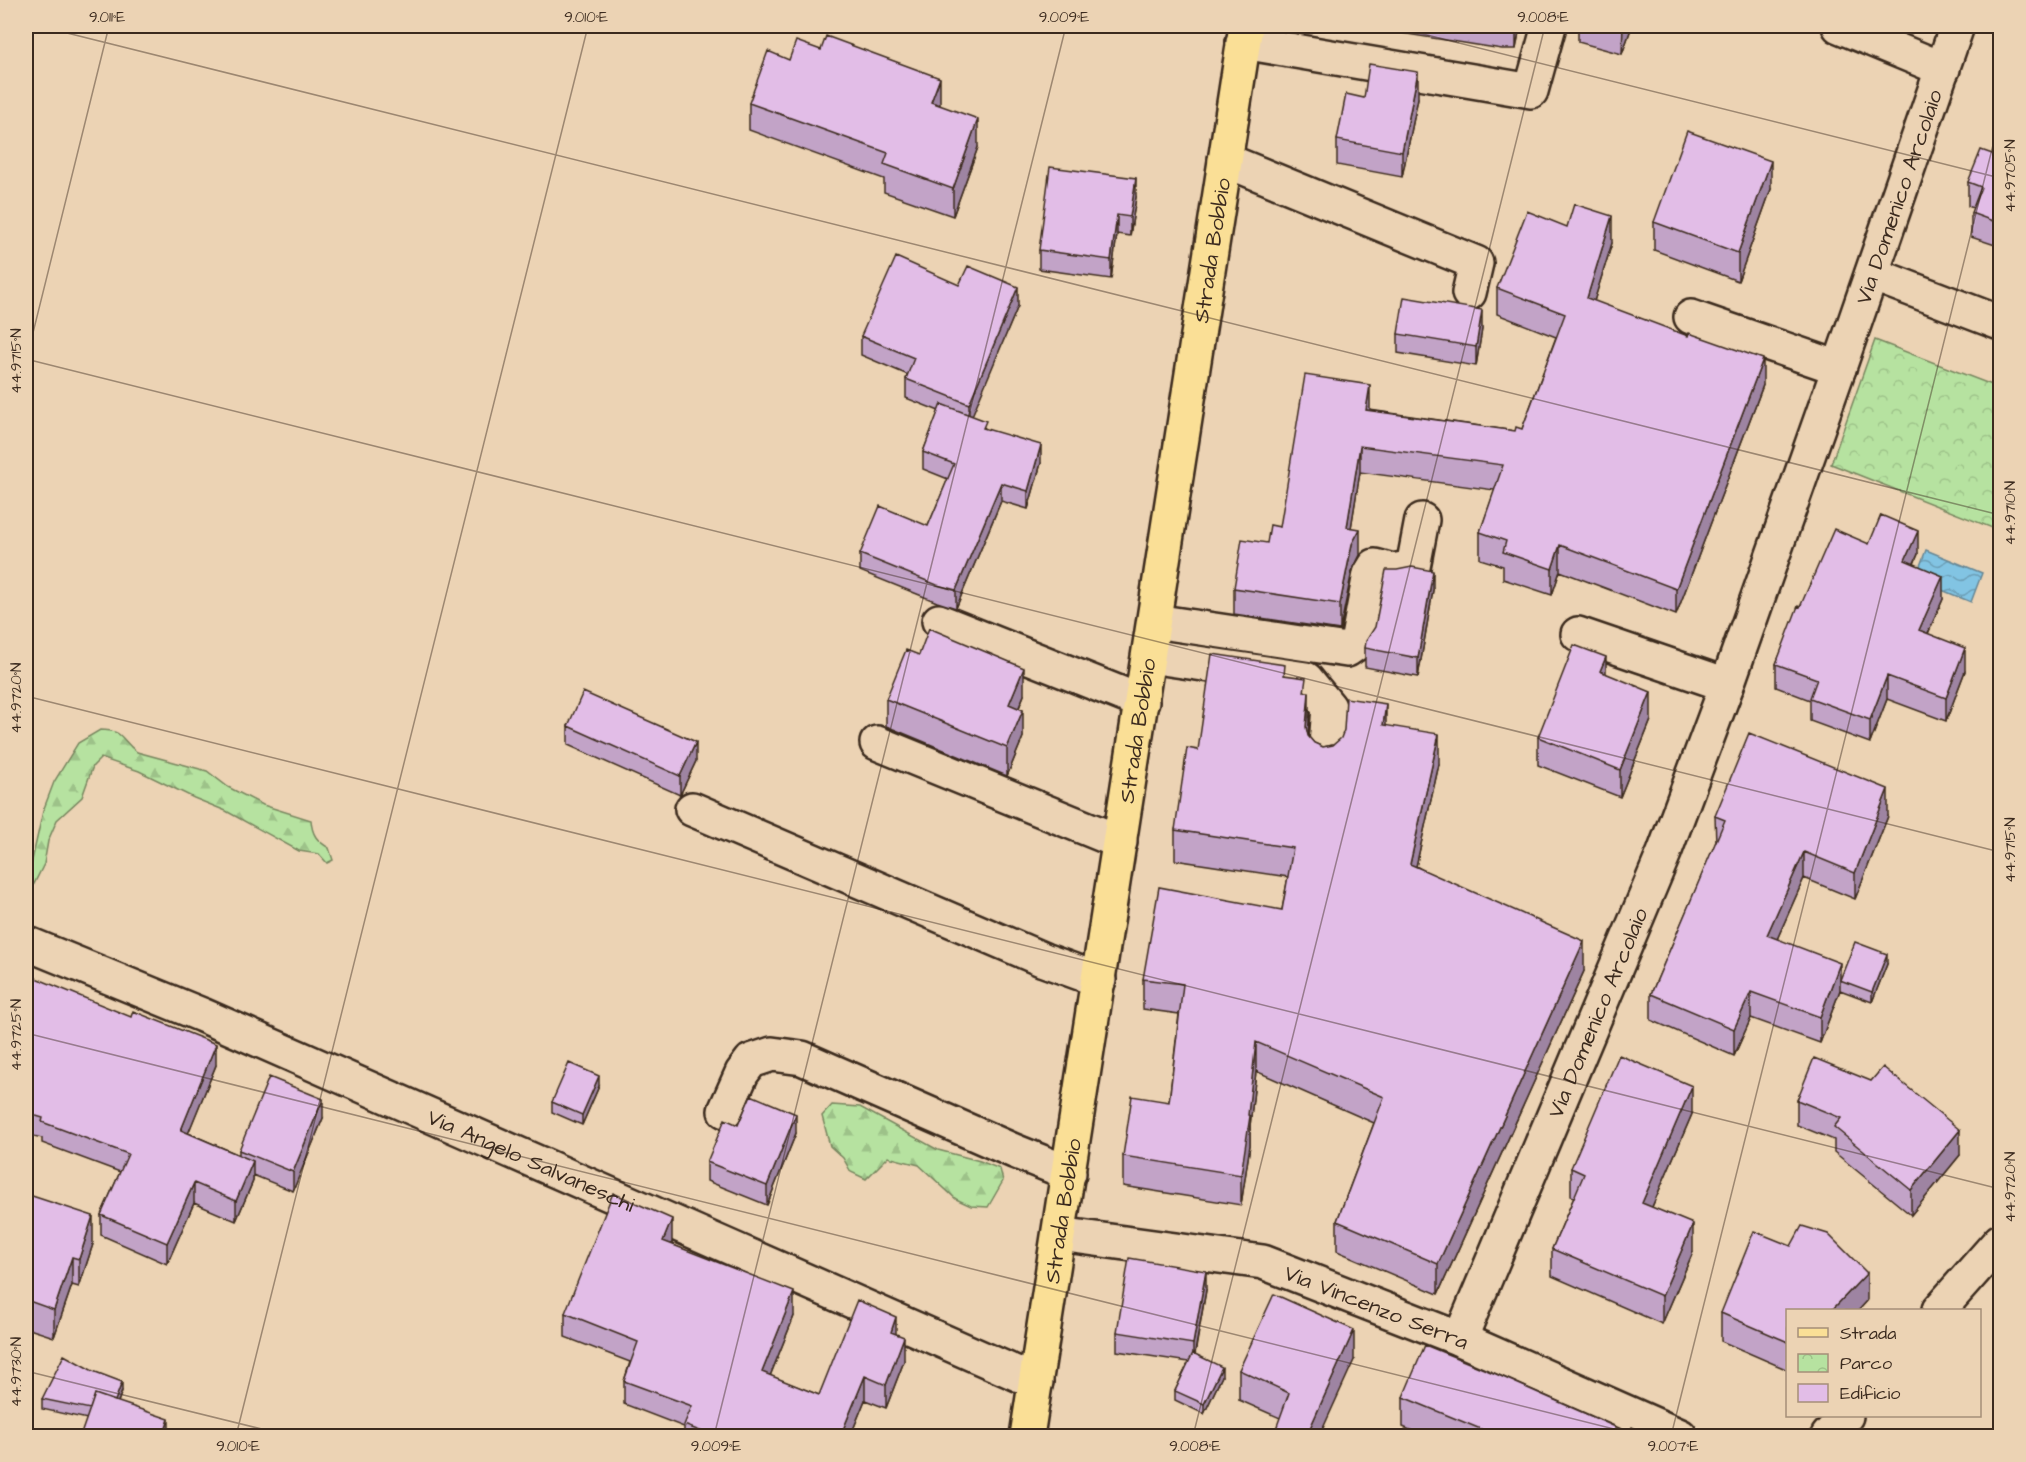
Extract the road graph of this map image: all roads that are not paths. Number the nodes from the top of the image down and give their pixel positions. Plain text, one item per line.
1 (1549, 26) edge
2 (1839, 26) edge
3 (1957, 26) edge
4 (1245, 34) edge
5 (1943, 69) junction
6 (1225, 159) junction
7 (1872, 274) junction
8 (1469, 293) dead end
9 (1691, 317) dead end
10 (2001, 323) edge
11 (1839, 368) junction
12 (1422, 519) dead end
13 (939, 621) dead end
14 (1154, 621) junction
15 (1578, 634) dead end
16 (1149, 656) junction
17 (1727, 684) junction
18 (1142, 702) junction
19 (877, 743) dead end
20 (1325, 758) edge
21 (692, 809) dead end
22 (1120, 842) junction
23 (26, 943) edge
24 (1098, 980) junction
25 (725, 1111) dead end
26 (1069, 1173) junction
27 (1059, 1234) junction
28 (2001, 1241) edge
29 (1941, 1309) edge
30 (1460, 1338) junction
31 (1036, 1383) junction
32 (1845, 1417) edge
33 (1027, 1437) edge
34 (1680, 1437) edge
35 (1828, 1437) edge

1 - 4 street
2 - 5 street
3 - 5 street, Via Domenico Arcolaio
4 - 6 main road, Strada Bobbio
5 - 7 street, Via Domenico Arcolaio
6 - 8 street
6 - 14 main road, Strada Bobbio
7 - 10 street
7 - 11 street, Via Domenico Arcolaio
9 - 11 street
11 - 17 street, Via Domenico Arcolaio
12 - 14 street
13 - 18 street
14 - 16 main road, Strada Bobbio
15 - 17 street
16 - 18 main road, Strada Bobbio
16 - 20 street
17 - 30 street, Via Domenico Arcolaio
18 - 22 main road, Strada Bobbio
19 - 22 street
21 - 24 street
22 - 24 main road, Strada Bobbio
23 - 31 street, Via Angelo Salvaneschi
24 - 26 main road, Strada Bobbio
25 - 26 street
26 - 27 main road, Strada Bobbio
27 - 30 street, Via Vincenzo Serra
27 - 31 main road, Strada Bobbio
28 - 29 street
30 - 34 street, Via Vincenzo Serra
31 - 33 main road, Strada Bobbio
32 - 35 street

